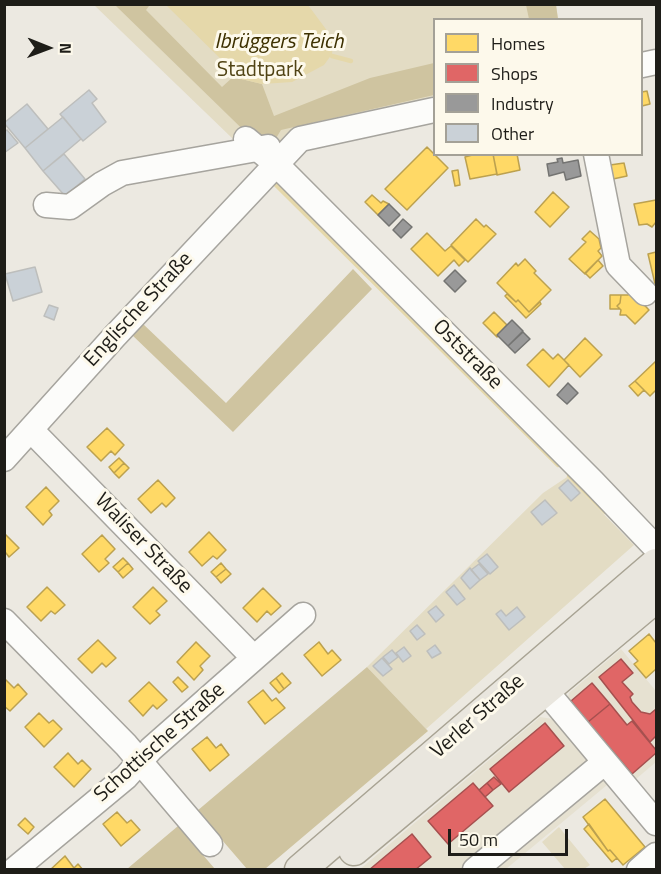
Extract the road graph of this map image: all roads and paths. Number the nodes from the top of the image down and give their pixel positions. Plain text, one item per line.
1 (433, 110) edge
2 (260, 150) junction
3 (596, 156) edge
4 (46, 205) dead end
5 (645, 292) dead end
6 (31, 430) junction
7 (4, 459) edge
8 (657, 548) edge
9 (657, 564) edge
10 (657, 580) edge
11 (657, 597) edge
12 (303, 615) dead end
13 (4, 621) edge
14 (617, 628) junction
15 (255, 658) junction
16 (545, 690) junction
17 (140, 762) junction
18 (605, 762) junction
19 (657, 823) edge
20 (210, 844) dead end
21 (657, 855) edge
22 (14, 870) edge
23 (300, 870) edge
24 (331, 870) edge
25 (475, 870) edge
26 (639, 870) edge

1 - 2 street, Englische Straße
2 - 4 street
2 - 6 street, Englische Straße
2 - 8 street, Oststraße
3 - 5 street
6 - 7 street, Englische Straße
6 - 15 street, Waliser Straße
9 - 23 main road, Verler Straße
10 - 14 street
11 - 14 main road, Verler Straße
12 - 15 street, Schottische Straße
13 - 17 street
14 - 16 main road, Verler Straße
15 - 17 street, Schottische Straße
16 - 18 street
16 - 24 main road, Verler Straße
17 - 20 street
17 - 22 street, Schottische Straße
18 - 19 street
18 - 25 street
21 - 26 street

